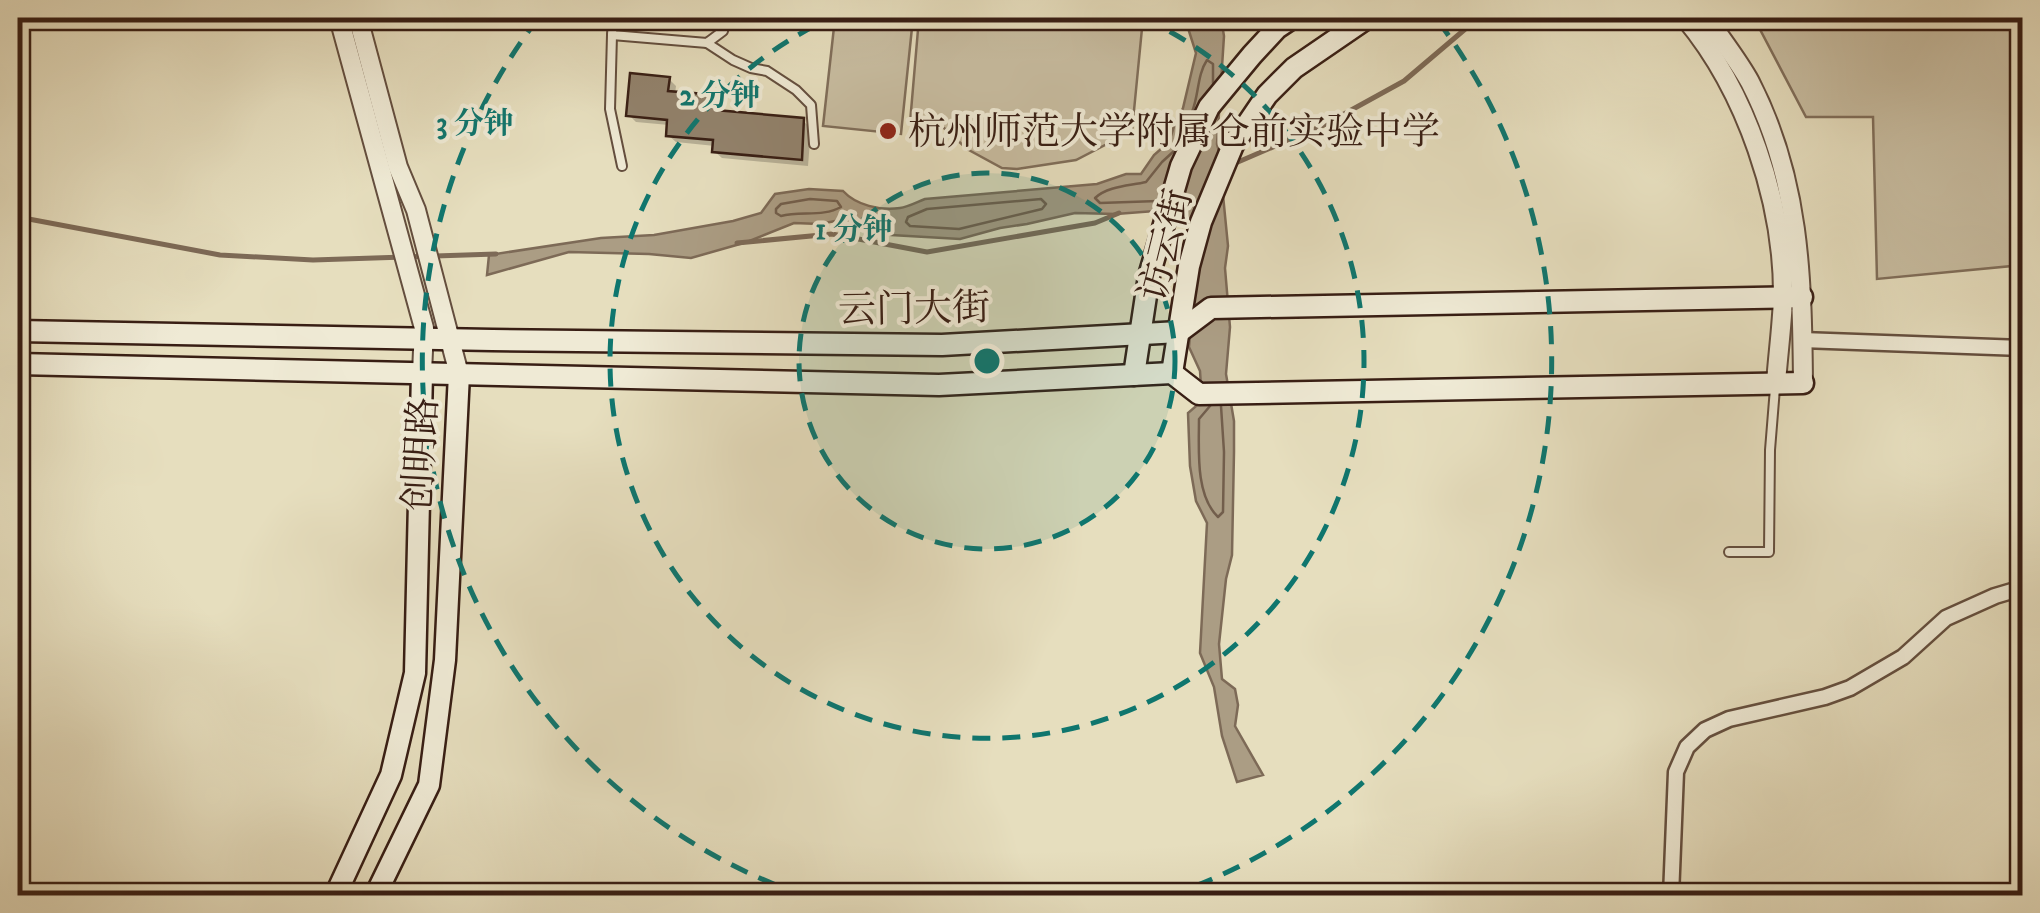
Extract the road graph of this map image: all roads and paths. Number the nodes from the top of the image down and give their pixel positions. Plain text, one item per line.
1 (339, 18) edge
2 (358, 18) edge
3 (613, 18) edge
4 (726, 18) edge
5 (1292, 18) edge
6 (1367, 18) edge
7 (1685, 18) edge
8 (1707, 18) edge
9 (612, 35) junction
10 (707, 43) junction
11 (814, 144) dead end
12 (622, 166) dead end
13 (1792, 297) junction
14 (18, 331) edge
15 (1179, 332) junction
16 (1140, 335) junction
17 (423, 338) junction
18 (450, 339) junction
19 (1802, 340) junction
20 (2022, 348) edge
21 (18, 364) edge
22 (422, 373) junction
23 (460, 374) junction
24 (1172, 374) junction
25 (1134, 375) junction
26 (1776, 383) junction
27 (1803, 383) joint
28 (1729, 552) dead end
29 (2022, 588) edge
30 (335, 896) edge
31 (375, 896) edge
32 (1671, 896) edge

1 - 17 street, 创明路
2 - 18 street, 创明路
3 - 9 lane
4 - 10 lane
5 - 16 main road, 访云街
6 - 15 main road, 访云街
7 - 13 street
8 - 13 street
9 - 10 lane
9 - 12 lane
10 - 11 lane
13 - 15 main road, 云门大街
13 - 19 street
13 - 26 street
14 - 17 main road, 云门大街
15 - 16 main road, 云门大街
15 - 24 main road, 访云街
16 - 18 main road, 云门大街
16 - 25 main road, 访云街
17 - 18 main road, 云门大街
17 - 22 street, 创明路
18 - 23 street, 创明路
19 - 20 street
19 - 27 street
21 - 22 main road, 云门大街
22 - 23 main road, 云门大街
22 - 30 main road, 创明路
23 - 25 main road, 云门大街
23 - 31 main road, 创明路
24 - 25 main road, 云门大街
24 - 26 main road, 云门大街
26 - 27 main road, 云门大街
26 - 28 lane
29 - 32 street

